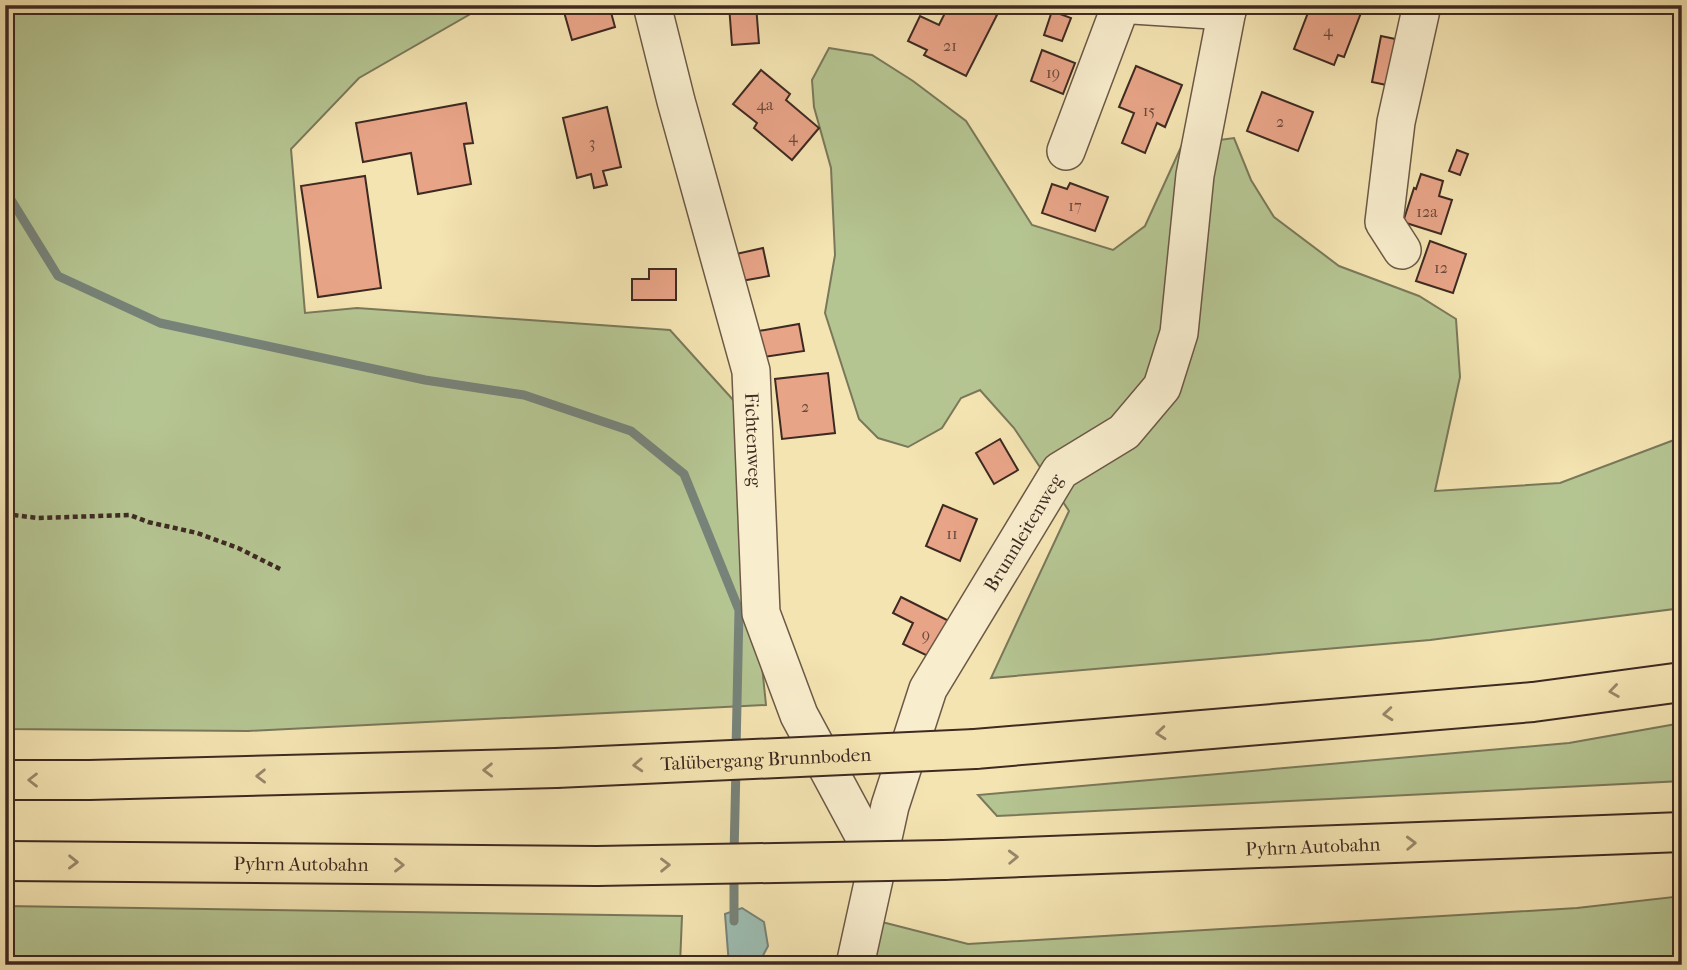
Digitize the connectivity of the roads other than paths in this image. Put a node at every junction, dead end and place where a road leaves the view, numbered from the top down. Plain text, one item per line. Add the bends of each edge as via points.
1 (652, 5) edge
2 (1121, 5) edge
3 (1133, 5) edge
4 (1422, 5) edge
5 (1228, 8) edge
6 (1066, 151) dead end
7 (1402, 250) dead end
8 (1682, 682) edge
9 (5, 780) edge
10 (1682, 832) edge
11 (877, 860) junction
12 (5, 861) edge
13 (855, 965) edge

1 - 11 street, Fichtenweg via 751,371 761,613 799,715
2 - 6 street
3 - 5 street
4 - 7 street via 1396,122 1384,222
5 - 11 street, Brunnleitenweg via 1195,175 1179,332 1162,387 1124,432 1060,471 928,689
8 -> 9 highway, Talübergang Brunnboden, bridge via 1533,702 975,749 556,768
12 -> 10 highway, Pyhrn Autobahn, bridge via 597,866 944,860
11 - 13 street, Brunnleitenweg

